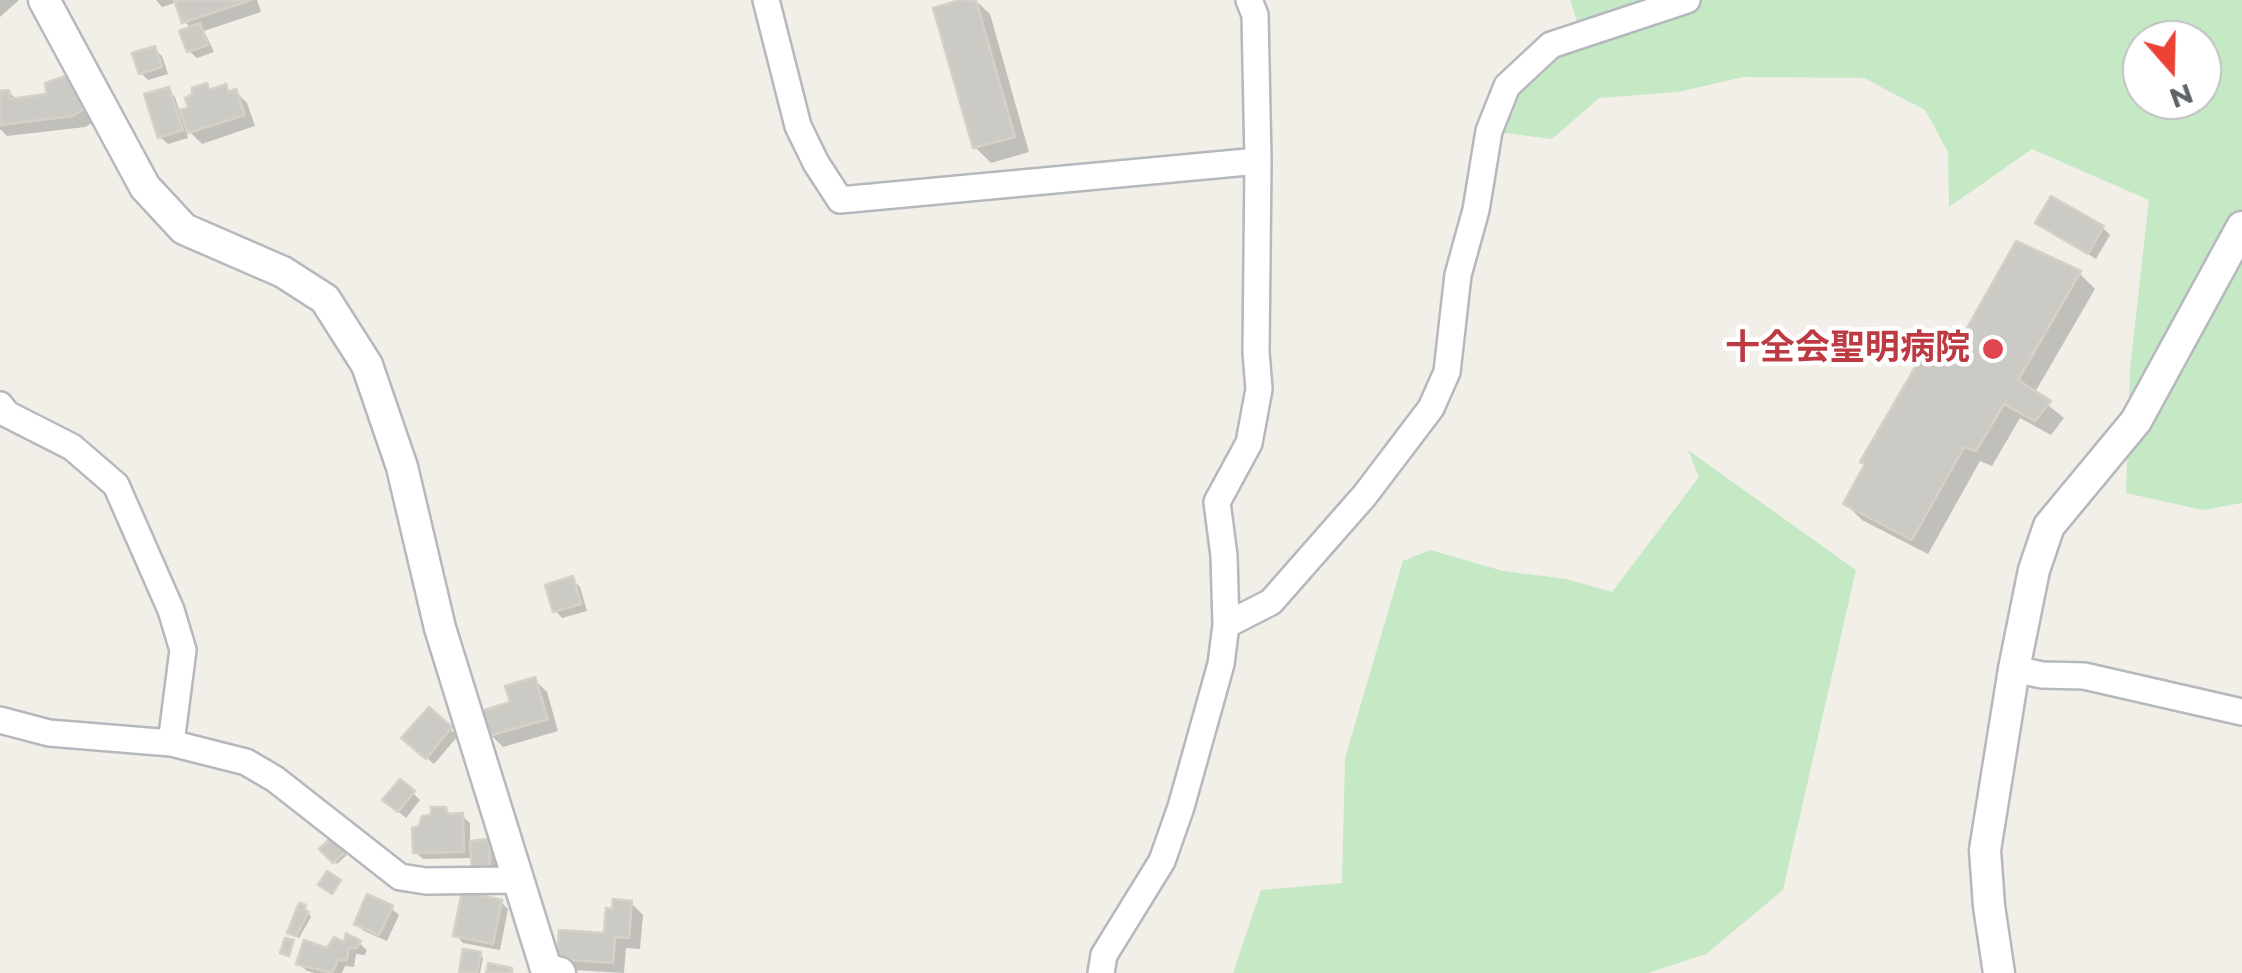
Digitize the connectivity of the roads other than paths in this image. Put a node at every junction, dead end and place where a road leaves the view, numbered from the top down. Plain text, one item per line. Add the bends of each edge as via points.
1 (44, 0) edge
2 (766, 0) edge
3 (1249, 0) edge
4 (1687, 0) edge
5 (1258, 161) junction
6 (2242, 227) edge
7 (0, 406) edge
8 (1226, 625) junction
9 (2014, 668) junction
10 (2242, 712) edge
11 (0, 720) edge
12 (171, 743) junction
13 (518, 880) junction
14 (548, 972) edge
15 (1101, 973) edge
16 (1999, 973) edge

1 - 13 street via 145,188 184,229 283,272 325,299 367,365
2 - 5 street via 798,126 840,200
3 - 5 street via 1255,16
4 - 8 street via 1551,45 1506,86 1489,131 1458,276 1447,372 1431,408 1388,468 1271,602
5 - 8 street via 1259,389 1249,444 1217,502
6 - 9 street via 2136,421 2050,526
7 - 12 street via 72,447 116,486 183,650
8 - 15 street via 1174,828 1162,861 1104,955
9 - 10 street via 2084,676
9 - 16 street via 1985,850
11 - 12 street via 48,733
12 - 13 street via 246,762 400,877
13 - 14 street

